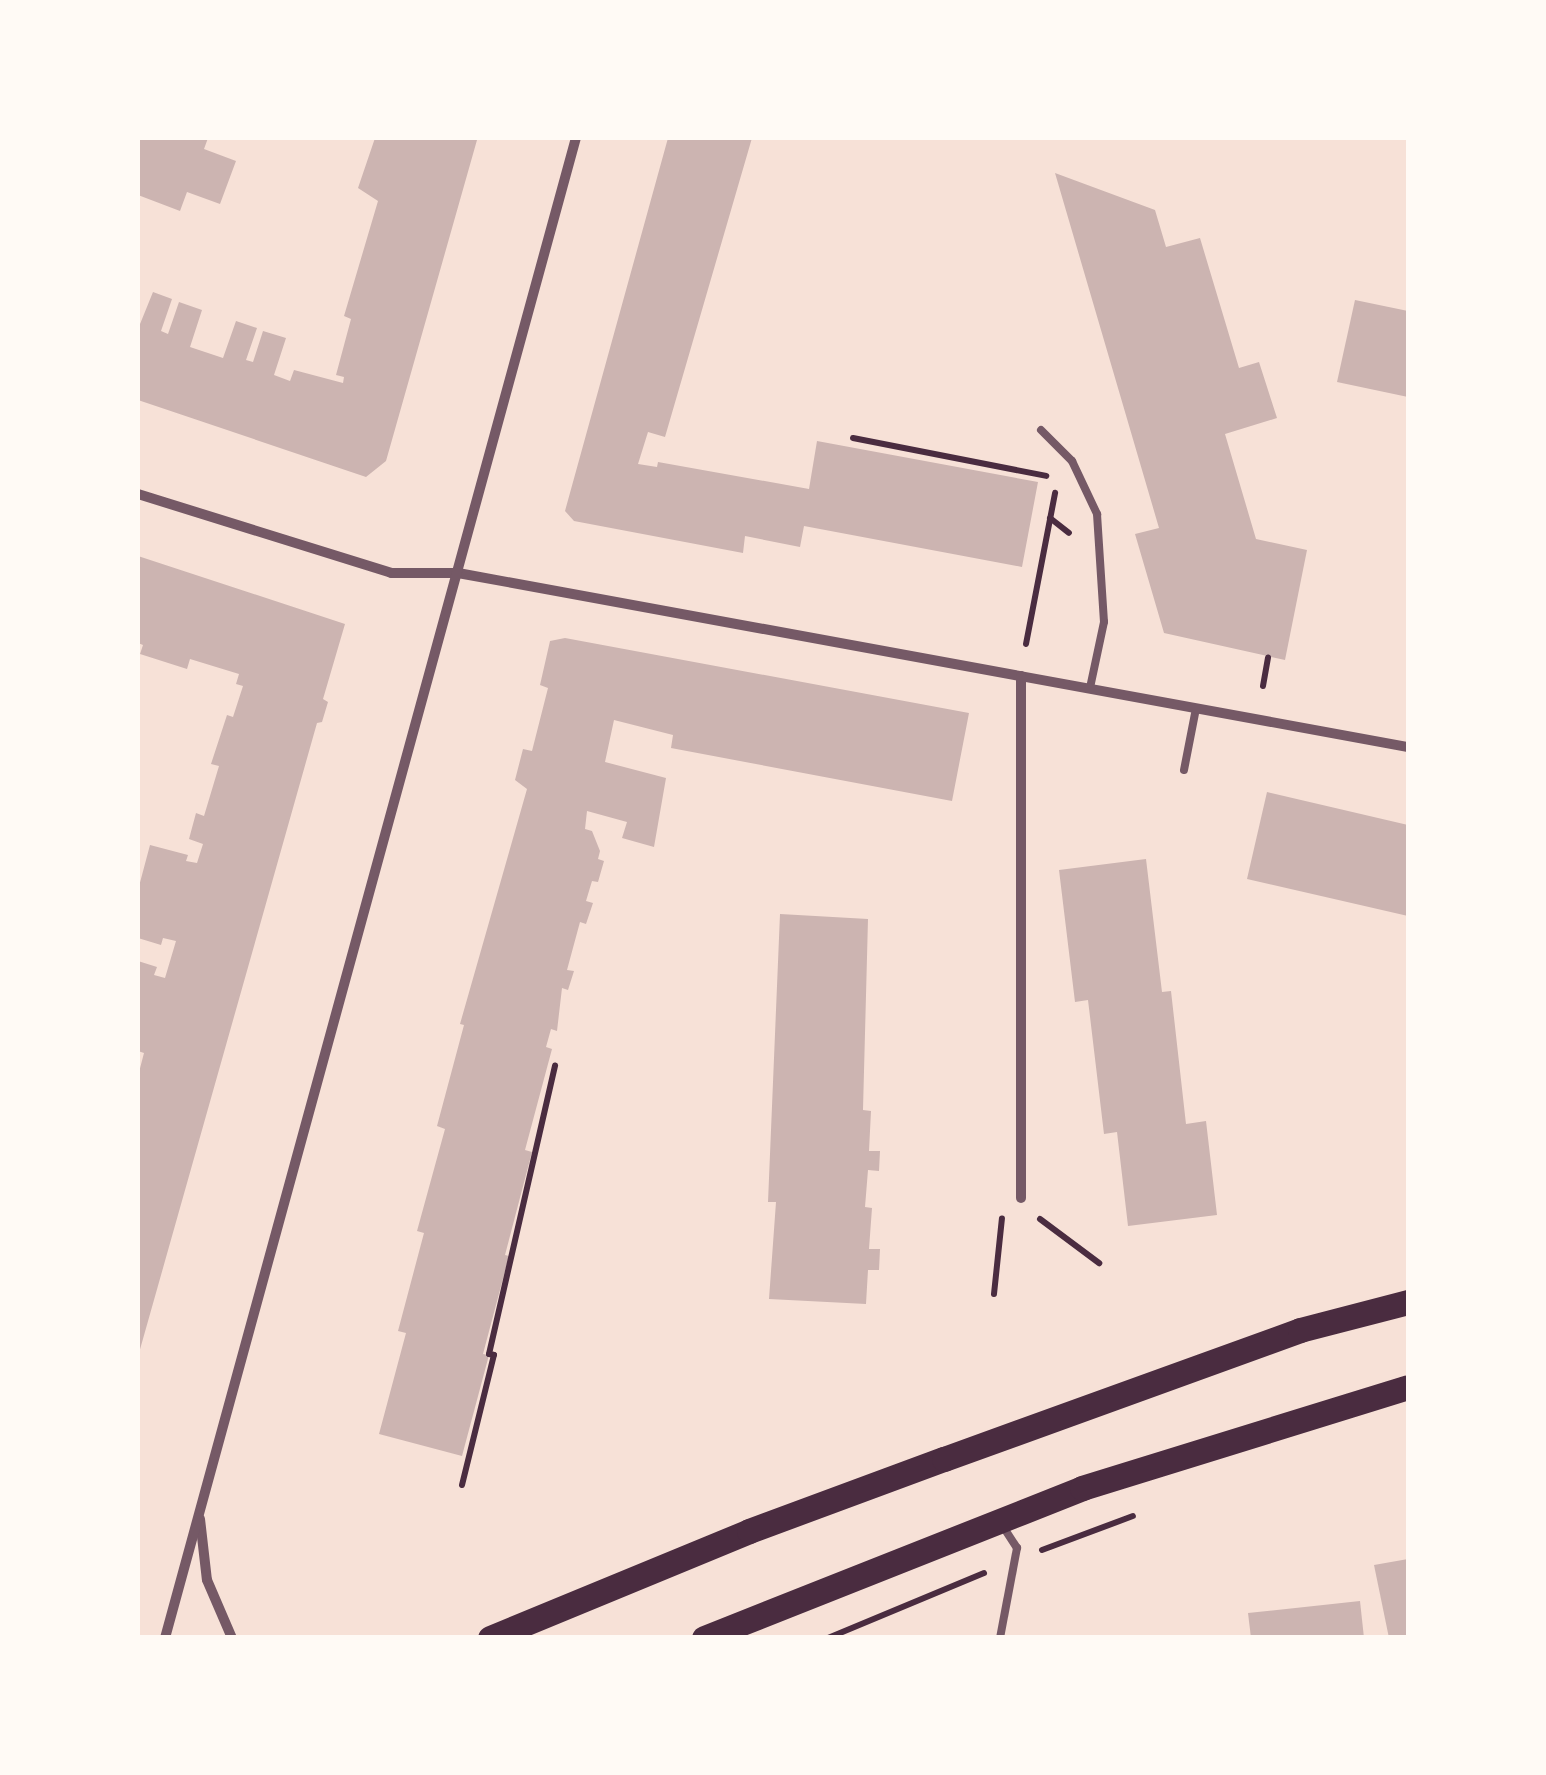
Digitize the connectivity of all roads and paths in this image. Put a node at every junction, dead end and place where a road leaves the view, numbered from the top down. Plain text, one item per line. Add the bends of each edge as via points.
1 (576, 138) edge
2 (1041, 430) dead end
3 (853, 438) dead end
4 (138, 494) edge
5 (458, 573) junction
6 (1026, 644) dead end
7 (1268, 657) dead end
8 (1021, 676) junction
9 (1263, 686) dead end
10 (1090, 688) junction
11 (1196, 708) junction
12 (1408, 747) edge
13 (1184, 770) dead end
14 (554, 1065) dead end
15 (1021, 1198) dead end
16 (1003, 1206) dead end
17 (1032, 1212) dead end
18 (1099, 1263) dead end
19 (994, 1294) dead end
20 (1408, 1302) edge
21 (1408, 1387) edge
22 (462, 1485) dead end
23 (1150, 1510) dead end
24 (199, 1514) junction
25 (1000, 1521) junction
26 (1014, 1561) junction
27 (165, 1638) edge
28 (232, 1638) edge
29 (490, 1638) edge
30 (704, 1638) edge
31 (828, 1638) edge
32 (1000, 1638) edge

1 - 5 street
2 - 10 lane via 1072,461 1097,514 1104,622
3 - 6 path via 1058,478
4 - 5 street via 358,565 392,573
5 - 8 street
5 - 24 street
7 - 9 path
8 - 10 street
8 - 15 street
10 - 11 street
11 - 12 street
11 - 13 lane
14 - 22 path
16 - 19 path
17 - 18 path
20 - 29 main road via 1300,1330 749,1530
21 - 25 main road via 1082,1488
23 - 26 path
24 - 27 street
24 - 28 street via 207,1580
25 - 26 lane via 1017,1548
25 - 30 main road
26 - 31 path
26 - 32 lane

